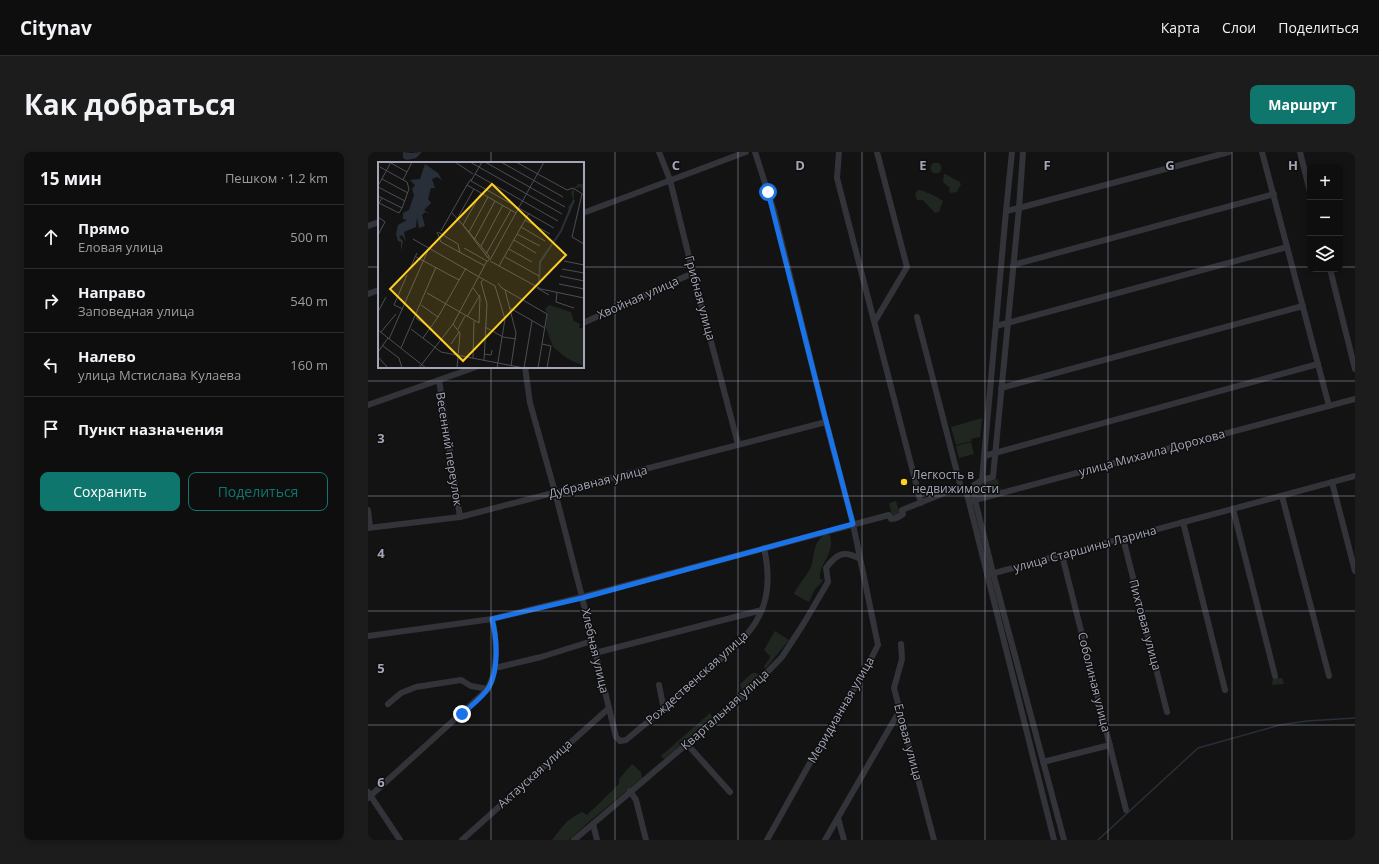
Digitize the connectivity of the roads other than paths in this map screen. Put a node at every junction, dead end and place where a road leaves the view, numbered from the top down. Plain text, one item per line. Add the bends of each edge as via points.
1 (659, 152) edge
2 (746, 152) edge
3 (755, 152) edge
4 (840, 152) edge
5 (877, 152) edge
6 (1012, 152) edge
7 (1023, 152) edge
8 (1229, 152) edge
9 (1262, 152) edge
10 (1300, 152) edge
11 (670, 180) junction
12 (1307, 180) edge
13 (1274, 194) junction
14 (1019, 208) junction
15 (1006, 211) junction
16 (584, 213) edge
17 (378, 222) edge
18 (368, 226) edge
19 (1287, 247) junction
20 (1013, 265) junction
21 (1331, 272) edge
22 (693, 273) junction
23 (378, 290) edge
24 (368, 294) edge
25 (1303, 306) junction
26 (918, 317) dead end
27 (875, 322) junction
28 (584, 323) edge
29 (1008, 323) junction
30 (996, 326) junction
31 (1318, 364) junction
32 (473, 368) edge
33 (525, 368) edge
34 (1355, 369) edge
35 (439, 380) junction
36 (1001, 388) junction
37 (1355, 399) edge
38 (368, 405) edge
39 (1329, 406) junction
40 (826, 422) junction
41 (738, 444) junction
42 (996, 453) junction
43 (984, 456) junction
44 (1355, 476) edge
45 (982, 480) junction
46 (1332, 482) junction
47 (961, 488) junction
48 (555, 492) junction
49 (1282, 496) junction
50 (972, 501) junction
51 (921, 503) junction
52 (1233, 509) junction
53 (368, 510) edge
54 (460, 517) junction
55 (1183, 522) junction
56 (853, 524) junction
57 (369, 527) edge
58 (1123, 538) junction
59 (764, 548) junction
60 (1062, 555) junction
61 (860, 559) junction
62 (1355, 571) edge
63 (990, 574) junction
64 (582, 598) junction
65 (762, 610) junction
66 (492, 619) junction
67 (368, 636) edge
68 (592, 642) junction
69 (901, 644) dead end
70 (595, 653) junction
71 (495, 668) junction
72 (1275, 676) dead end
73 (1329, 676) dead end
74 (658, 685) dead end
75 (488, 689) junction
76 (1225, 690) dead end
77 (388, 704) dead end
78 (665, 707) junction
79 (609, 708) junction
80 (900, 710) junction
81 (1167, 712) dead end
82 (626, 740) joint
83 (687, 744) junction
84 (1110, 745) junction
85 (1043, 762) junction
86 (630, 791) junction
87 (730, 792) dead end
88 (369, 796) edge
89 (1126, 810) dead end
90 (838, 818) junction
91 (593, 824) junction
92 (400, 840) edge
93 (462, 840) edge
94 (574, 840) edge
95 (597, 840) edge
96 (646, 840) edge
97 (767, 840) edge
98 (825, 840) edge
99 (844, 840) edge
100 (934, 840) edge
101 (1054, 840) edge
102 (1064, 840) edge

1 - 11 street, Грибная улица
2 - 11 street
3 - 40 street via 774,210
4 - 27 street via 837,178
5 - 27 street via 907,267
6 - 15 street
7 - 14 street
8 - 14 street
9 - 13 street
10 - 12 street
11 - 16 street
11 - 22 street, Грибная улица
13 - 19 street
13 - 20 street
14 - 15 street
14 - 20 street
15 - 30 street
17 - 18 street
19 - 25 street
19 - 29 street
20 - 29 street
21 - 34 street
22 - 28 street, Хвойная улица
22 - 41 street, Грибная улица
23 - 24 street
25 - 31 street
25 - 36 street
26 - 47 street
27 - 51 street
29 - 30 street
29 - 36 street
30 - 43 street
31 - 39 street
31 - 42 street
32 - 35 street
33 - 48 street, Хлебная улица via 530,403
35 - 38 street
35 - 54 street, Весенний переулок
36 - 42 street
37 - 39 street, улица Михаила Дорохова
39 - 50 street, улица Михаила Дорохова
40 - 41 street, Дубравная улица
40 - 56 street
41 - 48 street, Дубравная улица
42 - 43 street
42 - 45 street via 993,477
43 - 45 street
44 - 46 street, улица Старшины Ларина
45 - 50 street via 974,485
46 - 49 street, улица Старшины Ларина
46 - 62 street
47 - 50 street
47 - 51 street
48 - 54 street, Дубравная улица
48 - 64 street, Хлебная улица
49 - 52 street, улица Старшины Ларина
49 - 73 street
50 - 63 street
51 - 56 street via 902,510 903,514 900,517 891,519 889,515
52 - 55 street, улица Старшины Ларина
52 - 72 street
53 - 57 street
54 - 57 street, Дубравная улица
55 - 58 street, улица Старшины Ларина
55 - 76 street
56 - 59 street
56 - 61 street, Меридианная улица
58 - 60 street, улица Старшины Ларина
58 - 81 street, Пихтовая улица
59 - 64 street
59 - 65 street, Рождественская улица via 768,580
60 - 63 street, улица Старшины Ларина
60 - 84 street, Соболиная улица
61 - 83 street, Квартальная улица via 850,553 831,560 826,568 828,582 782,657 749,691
61 - 97 street, Меридианная улица via 878,645
63 - 85 street
63 - 101 street
64 - 66 street
64 - 68 street, Хлебная улица
65 - 70 street
65 - 78 street, Рождественская улица via 753,627 728,653
66 - 67 street
66 - 71 street via 495,631
68 - 70 street, Хлебная улица
68 - 71 street
69 - 80 street, Еловая улица via 902,660 894,688
70 - 79 street, Хлебная улица
71 - 75 street
74 - 78 street
75 - 77 street via 471,686 462,680 416,687 401,693
75 - 88 street
78 - 82 street, Рождественская улица
79 - 82 street, Хлебная улица via 616,736 620,741
79 - 93 street, Актауская улица
80 - 90 street
80 - 100 street, Еловая улица
83 - 86 street, Квартальная улица
83 - 87 street
84 - 85 street
84 - 89 street, Соболиная улица
85 - 102 street
86 - 91 street
86 - 96 street via 636,800
88 - 92 street
90 - 98 street
90 - 99 street
91 - 94 street
91 - 95 street

